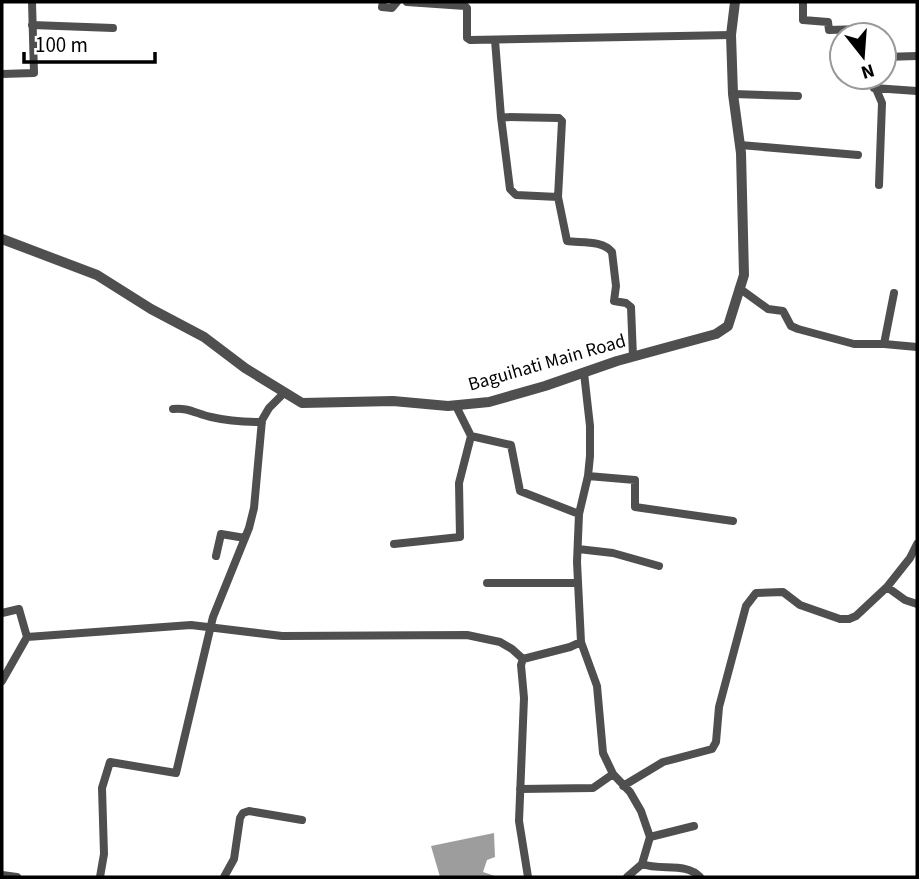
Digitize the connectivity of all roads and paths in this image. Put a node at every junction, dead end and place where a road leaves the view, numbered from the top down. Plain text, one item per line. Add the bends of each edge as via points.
1 (32, 2) edge
2 (383, 2) edge
3 (397, 2) edge
4 (407, 2) edge
5 (735, 2) edge
6 (803, 2) edge
7 (828, 22) edge
8 (32, 25) junction
9 (113, 28) dead end
10 (731, 35) junction
11 (495, 40) junction
12 (917, 56) edge
13 (898, 57) edge
14 (2, 74) edge
15 (898, 90) edge
16 (876, 91) edge
17 (917, 91) edge
18 (733, 94) junction
19 (797, 96) dead end
20 (501, 117) junction
21 (740, 145) junction
22 (858, 155) dead end
23 (879, 185) dead end
24 (558, 197) junction
25 (2, 239) edge
26 (739, 288) junction
27 (894, 293) dead end
28 (884, 344) junction
29 (917, 347) edge
30 (633, 357) junction
31 (584, 373) junction
32 (284, 393) junction
33 (456, 406) junction
34 (173, 409) dead end
35 (262, 422) junction
36 (471, 436) junction
37 (588, 476) junction
38 (579, 514) junction
39 (733, 521) dead end
40 (245, 538) junction
41 (394, 544) dead end
42 (917, 544) edge
43 (578, 549) junction
44 (216, 556) dead end
45 (659, 566) dead end
46 (487, 583) dead end
47 (579, 583) junction
48 (887, 587) junction
49 (917, 604) edge
50 (2, 613) edge
51 (211, 626) junction
52 (27, 636) junction
53 (581, 642) junction
54 (523, 659) junction
55 (2, 681) edge
56 (613, 775) junction
57 (624, 786) junction
58 (520, 789) junction
59 (302, 820) dead end
60 (694, 826) dead end
61 (650, 836) junction
62 (642, 864) junction
63 (2, 875) edge
64 (17, 877) edge
65 (100, 877) edge
66 (224, 877) edge
67 (528, 877) edge
68 (627, 877) edge
69 (700, 877) edge

1 - 8 street
2 - 3 street via 382,7 391,8
4 - 11 street via 465,6 467,38
5 - 10 street, Baguihati Main Road
6 - 7 street via 803,20
8 - 9 street
8 - 14 street via 34,73
10 - 11 street
10 - 18 street, Baguihati Main Road
11 - 20 street
12 - 13 street
15 - 17 street
16 - 23 street via 882,103
18 - 19 street
18 - 21 street, Baguihati Main Road
20 - 24 street via 510,189 516,195
20 - 24 street via 562,121
21 - 22 street
21 - 26 street, Baguihati Main Road via 745,229 744,275
24 - 30 street via 567,242 602,245 612,252 614,301 631,307
25 - 32 street, Baguihati Main Road via 97,275 204,337
26 - 28 street via 768,309 783,311 791,326 854,344
26 - 30 street, Baguihati Main Road via 728,326 716,334
27 - 28 street
28 - 29 street
30 - 31 street, Baguihati Main Road
31 - 33 street, Baguihati Main Road
31 - 37 street via 590,426
32 - 33 street, Baguihati Main Road via 302,403 393,401
32 - 35 street
33 - 36 street
34 - 35 street
35 - 40 street via 254,508
36 - 38 street via 511,445 520,491
36 - 41 street via 459,483 460,537
37 - 38 street
37 - 39 street via 635,480 635,507
38 - 43 street
40 - 44 street via 221,534
40 - 51 street
42 - 48 street
43 - 45 street
43 - 47 street
46 - 47 street
47 - 53 street
48 - 49 street
48 - 57 street via 849,619 800,605 783,592 756,593 746,606 712,749 663,762
50 - 52 street via 19,609
51 - 52 street
51 - 54 street via 282,636 467,635 500,642
51 - 65 street via 176,773 110,762 102,788
52 - 55 street
53 - 54 street
53 - 56 street via 597,686 603,753
54 - 58 street
56 - 57 street
56 - 58 street via 593,788
57 - 61 street via 641,811
58 - 67 street via 519,821
59 - 66 street via 243,813 234,859
60 - 61 street
61 - 62 street
62 - 68 street
62 - 69 street via 691,870
63 - 64 street

